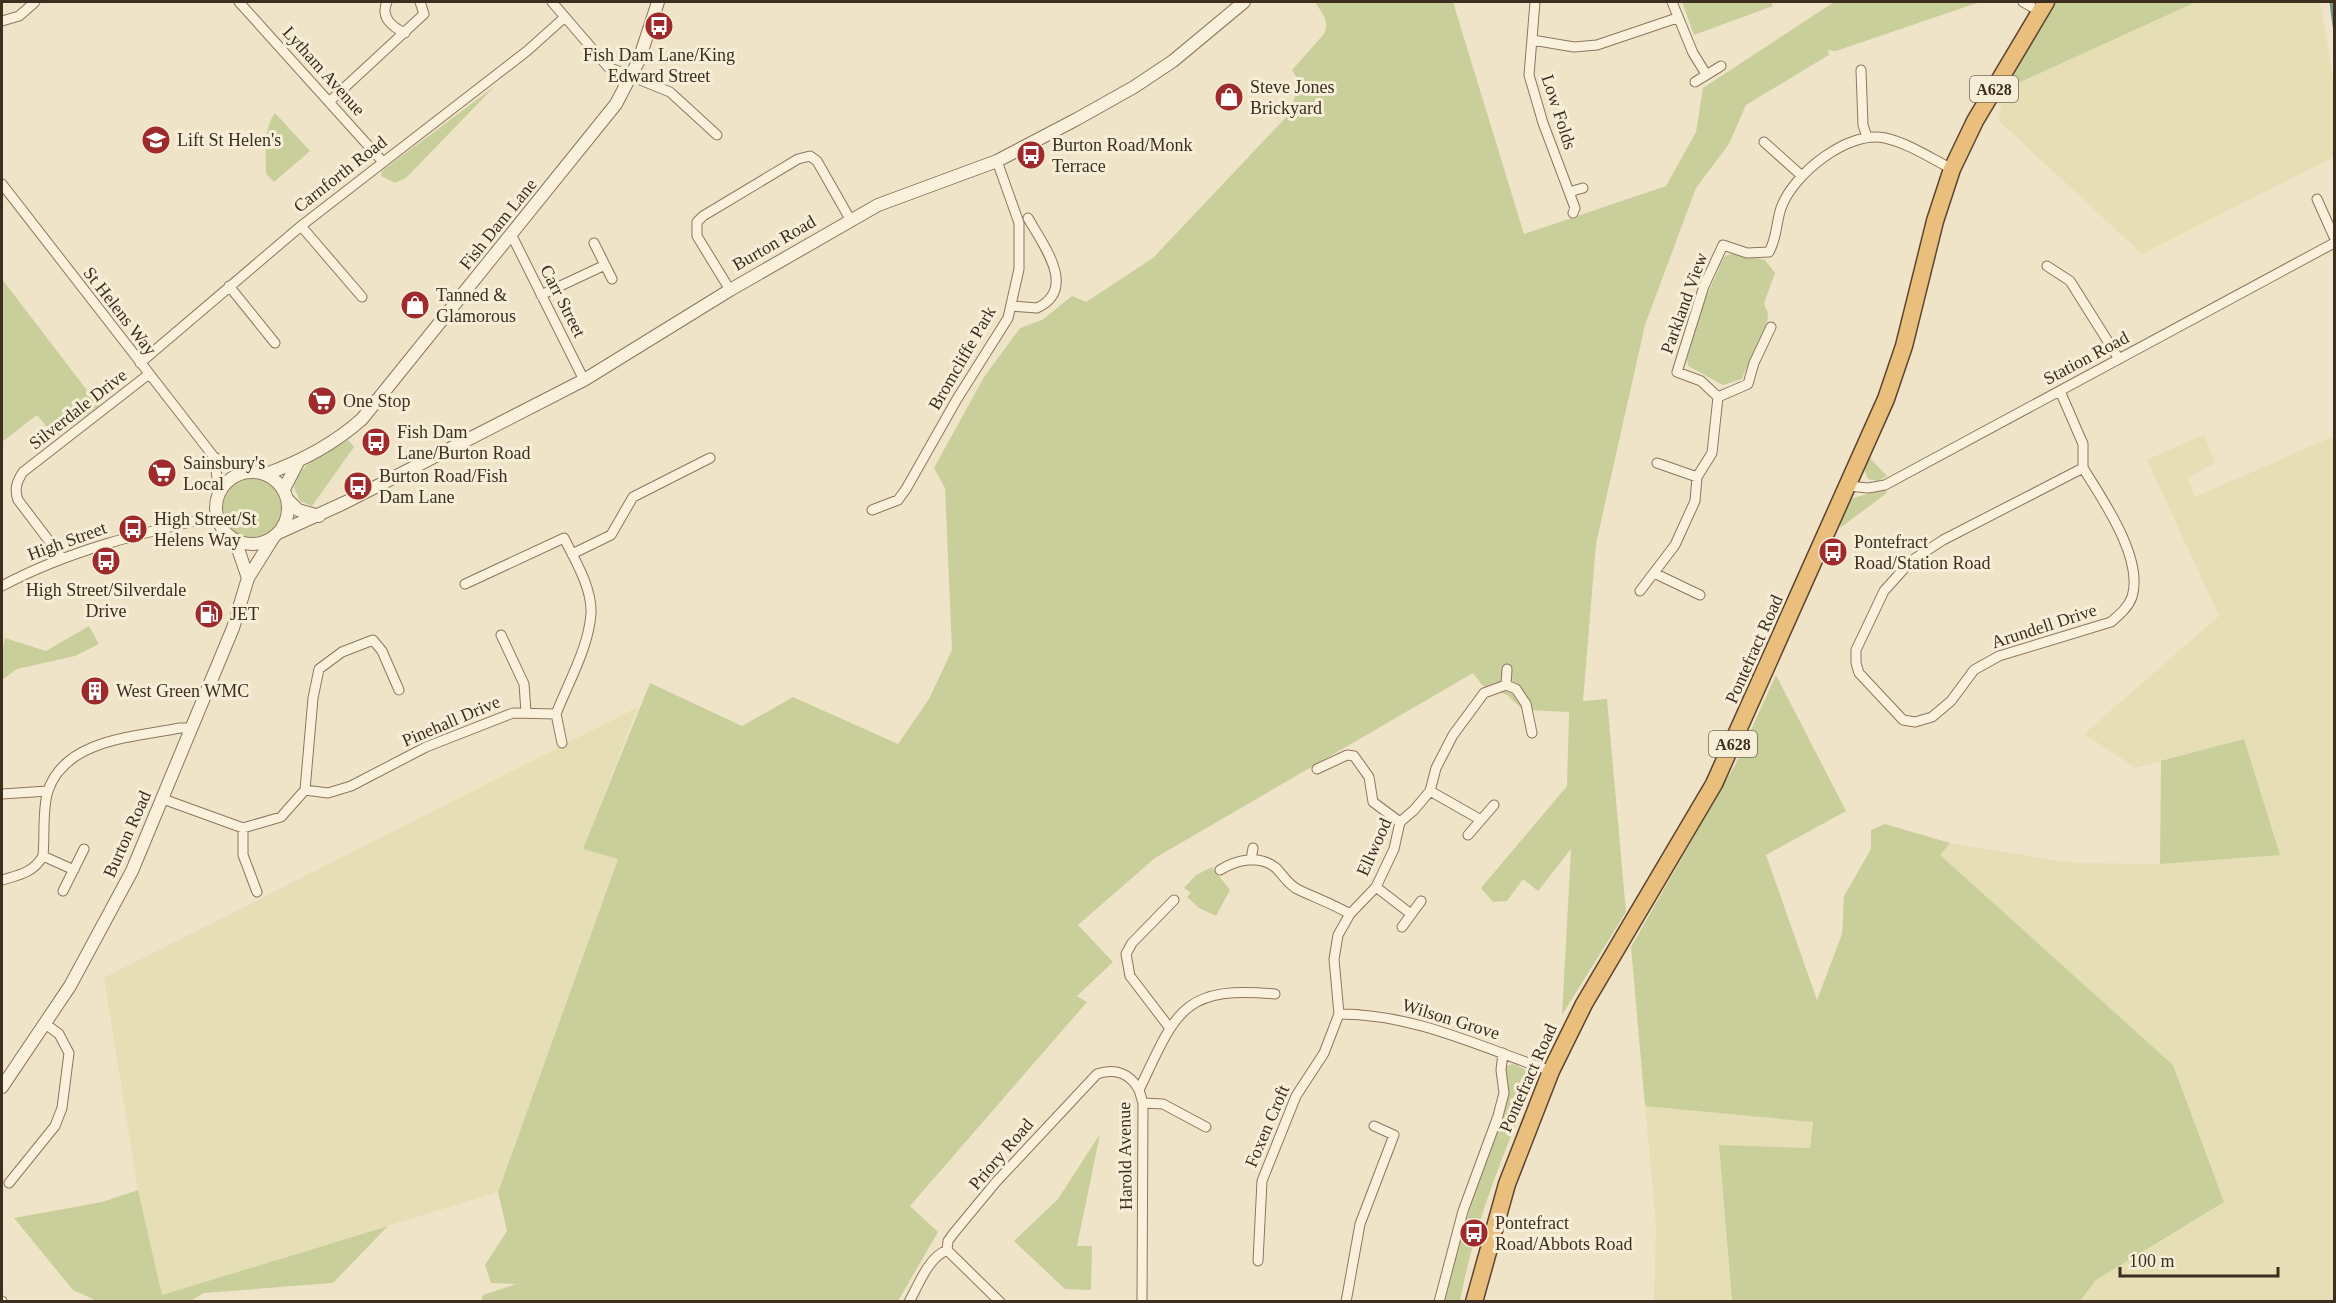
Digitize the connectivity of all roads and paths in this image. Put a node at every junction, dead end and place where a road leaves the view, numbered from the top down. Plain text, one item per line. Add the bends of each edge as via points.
1 (35, 2) edge
2 (239, 2) edge
3 (387, 2) edge
4 (420, 2) edge
5 (552, 2) edge
6 (658, 2) edge
7 (1535, 2) edge
8 (1672, 2) edge
9 (1239, 3) edge
10 (2034, 3) edge
11 (565, 16) junction
12 (1677, 18) junction
13 (2, 21) edge
14 (405, 33) junction
15 (1532, 40) junction
16 (1721, 66) dead end
17 (1861, 69) dead end
18 (1706, 74) junction
19 (631, 78) junction
20 (1695, 82) dead end
21 (330, 101) junction
22 (717, 135) dead end
23 (1867, 137) junction
24 (1764, 142) dead end
25 (997, 161) junction
26 (383, 162) junction
27 (1952, 169) junction
28 (1802, 176) junction
29 (2, 184) edge
30 (1583, 188) dead end
31 (1569, 192) junction
32 (2317, 199) dead end
33 (1573, 213) dead end
34 (2330, 215) edge
35 (1028, 218) dead end
36 (850, 219) junction
37 (301, 226) junction
38 (512, 236) junction
39 (2334, 237) edge
40 (594, 243) dead end
41 (2334, 243) edge
42 (605, 265) junction
43 (2047, 266) dead end
44 (612, 279) dead end
45 (229, 286) junction
46 (730, 290) junction
47 (542, 295) junction
48 (362, 297) dead end
49 (1011, 306) junction
50 (1771, 327) dead end
51 (275, 343) dead end
52 (2119, 359) junction
53 (140, 363) junction
54 (149, 374) junction
55 (584, 380) junction
56 (2060, 391) junction
57 (1718, 397) junction
58 (214, 457) junction
59 (710, 458) dead end
60 (298, 462) junction
61 (1657, 463) dead end
62 (2084, 468) junction
63 (243, 472) junction
64 (266, 474) junction
65 (1696, 477) junction
66 (1849, 486) junction
67 (219, 491) junction
68 (286, 494) junction
69 (872, 510) dead end
70 (216, 516) junction
71 (319, 516) junction
72 (276, 535) junction
73 (235, 540) junction
74 (572, 554) junction
75 (62, 558) junction
76 (1656, 574) junction
77 (248, 578) junction
78 (465, 584) dead end
79 (2, 586) edge
80 (1640, 591) dead end
81 (1700, 595) dead end
82 (501, 635) dead end
83 (1507, 669) dead end
84 (1506, 686) junction
85 (399, 690) dead end
86 (526, 712) junction
87 (556, 714) junction
88 (192, 728) junction
89 (1532, 733) dead end
90 (562, 743) dead end
91 (1317, 769) dead end
92 (305, 790) junction
93 (48, 791) junction
94 (1430, 791) junction
95 (2, 794) edge
96 (163, 799) junction
97 (1494, 804) dead end
98 (1481, 820) junction
99 (1400, 822) junction
100 (243, 828) junction
101 (1468, 835) dead end
102 (1253, 848) dead end
103 (84, 849) dead end
104 (43, 856) junction
105 (1251, 860) junction
106 (74, 870) junction
107 (1220, 870) dead end
108 (2, 880) edge
109 (1376, 887) junction
110 (63, 891) dead end
111 (257, 892) dead end
112 (1174, 900) dead end
113 (1421, 901) dead end
114 (1350, 914) junction
115 (1411, 914) junction
116 (1402, 927) dead end
117 (1275, 994) dead end
118 (1339, 1014) junction
119 (44, 1023) junction
120 (1169, 1027) junction
121 (1503, 1053) junction
122 (1551, 1071) junction
123 (2, 1087) edge
124 (1139, 1090) junction
125 (1143, 1103) junction
126 (1374, 1126) dead end
127 (1206, 1127) dead end
128 (9, 1183) dead end
129 (947, 1250) junction
130 (1258, 1261) dead end
131 (909, 1302) edge
132 (1000, 1302) edge
133 (1142, 1302) edge
134 (1346, 1302) edge
135 (1439, 1302) edge
136 (1474, 1302) edge

1 - 13 street via 19,16
2 - 21 street, Lytham Avenue
3 - 14 street via 385,15 390,24
4 - 14 street via 423,14
5 - 11 street
6 - 19 street, Fish Dam Lane
7 - 15 street, Low Folds
8 - 12 street
9 - 25 street, Burton Road via 1173,61 1134,87
10 - 27 highway, Pontefract Road / A628
11 - 19 street via 608,67
11 - 26 street, Carnforth Road via 527,51
12 - 15 street via 1598,45 1574,47
12 - 18 street
14 - 21 street
15 - 31 street, Low Folds via 1529,75
16 - 18 street
17 - 23 street
18 - 20 street
19 - 22 street via 670,92
19 - 38 street, Fish Dam Lane via 616,104
21 - 26 street, Lytham Avenue
23 - 27 street via 1886,138
23 - 28 street, Parkland View via 1831,152
24 - 28 street
25 - 36 street, Burton Road via 892,198
25 - 49 street, Bromcliffe Park via 1019,224 1019,269
26 - 37 street, Carnforth Road
27 - 66 highway, Pontefract Road / A628 via 1896,373
28 - 57 street, Parkland View via 1782,207 1769,252 1747,253 1723,245 1704,286 1677,372 1701,381
29 - 53 street, St Helens Way
30 - 31 street
31 - 33 street, Low Folds
32 - 34 street
34 - 39 street
35 - 49 street via 1054,264 1057,286 1046,304 1037,308
36 - 46 street, Burton Road
36 - 46 street via 817,160 810,156 798,159 697,222 697,236
37 - 45 street, Carnforth Road
37 - 48 street
38 - 47 street, Carr Street
38 - 60 street, Fish Dam Lane via 362,419 346,434
40 - 42 street
41 - 52 street, Station Road
42 - 44 street
42 - 47 street
43 - 52 street via 2070,281
45 - 51 street
45 - 53 street, Carnforth Road
46 - 55 street, Burton Road
47 - 55 street, Carr Street
49 - 69 street, Bromcliffe Park via 1002,330 906,489 898,500
50 - 57 street via 1748,384
52 - 56 street, Station Road
53 - 54 street, St Helens Way
54 - 58 street, St Helens Way
54 - 75 street, Silverdale Drive via 18,479 18,500
55 - 71 street, Burton Road
56 - 62 street, Arundell Drive via 2083,444
56 - 66 street, Station Road via 1885,485
57 - 65 street via 1712,453
58 - 63 street, St Helens Way
58 - 67 street, St Helens Way
59 - 74 street via 633,497 611,535
60 - 64 street, Fish Dam Lane
60 - 68 street
61 - 65 street
62 - 62 street, Arundell Drive via 1943,540 1911,561 1884,591 1856,650 1856,663 1859,673 1903,720 1915,722 1932,717 1974,670 1999,656 2111,622 2125,610 2132,597 2131,556
63 - 64 street
63 - 67 street via 229,479
64 - 68 street
65 - 76 street via 1695,501 1676,545
66 - 122 highway, Pontefract Road / A628 via 1714,784 1584,1004
67 - 70 street
68 - 71 street via 298,510
68 - 72 street via 288,517
70 - 73 street via 224,531
70 - 75 street, High Street via 144,532
71 - 72 street, Burton Road
72 - 73 street via 254,544
72 - 77 street, Burton Road
73 - 77 street
74 - 78 street via 564,538
74 - 87 street via 591,611 586,640
75 - 79 street, High Street
76 - 80 street
76 - 81 street
77 - 88 street, Burton Road via 233,628
82 - 86 street via 524,684
83 - 84 street
84 - 89 street via 1516,689 1526,704
84 - 94 street, Ellwood via 1484,693 1453,735 1436,768
85 - 92 street via 373,640 342,652 319,669
86 - 87 street, Pinehall Drive
86 - 92 street, Pinehall Drive via 513,713 426,747 351,786 328,793
87 - 90 street
88 - 93 street via 130,738 78,753 63,765
88 - 96 street, Burton Road
91 - 99 street via 1347,754 1354,756 1369,777 1374,802
92 - 100 street via 281,817
93 - 95 street
93 - 104 street
94 - 98 street
94 - 99 street, Ellwood
96 - 100 street
96 - 119 street, Burton Road via 97,939
97 - 98 street
98 - 101 street
99 - 109 street, Ellwood via 1394,849
100 - 111 street via 243,855
102 - 105 street
103 - 106 street
104 - 106 street
104 - 108 street via 28,873
105 - 107 street via 1242,859
105 - 114 street via 1275,867 1298,890 1316,895
106 - 110 street
109 - 114 street, Ellwood
109 - 115 street
112 - 120 street via 1126,954 1130,976
113 - 115 street
114 - 118 street, Ellwood via 1338,935 1334,959
115 - 116 street
117 - 120 street, Harold Avenue via 1237,990 1204,998 1181,1011
118 - 121 street, Wilson Grove via 1417,1023
118 - 130 street, Foxen Croft via 1324,1053 1296,1096 1262,1181
119 - 123 street, Burton Road
119 - 128 street via 59,1034 69,1053 62,1108 55,1126
120 - 124 street, Harold Avenue
121 - 122 street, Wilson Grove
121 - 135 street, Pontefract Road via 1504,1093 1463,1212
122 - 136 highway, Pontefract Road / A628 via 1510,1174
124 - 125 street, Harold Avenue
124 - 129 street, Priory Road via 1133,1078 1119,1072 1097,1074 996,1182 948,1241
125 - 127 street via 1163,1104
125 - 133 street, Harold Avenue
126 - 134 street via 1394,1134 1360,1224
129 - 131 street, Priory Road via 932,1261
129 - 132 street

